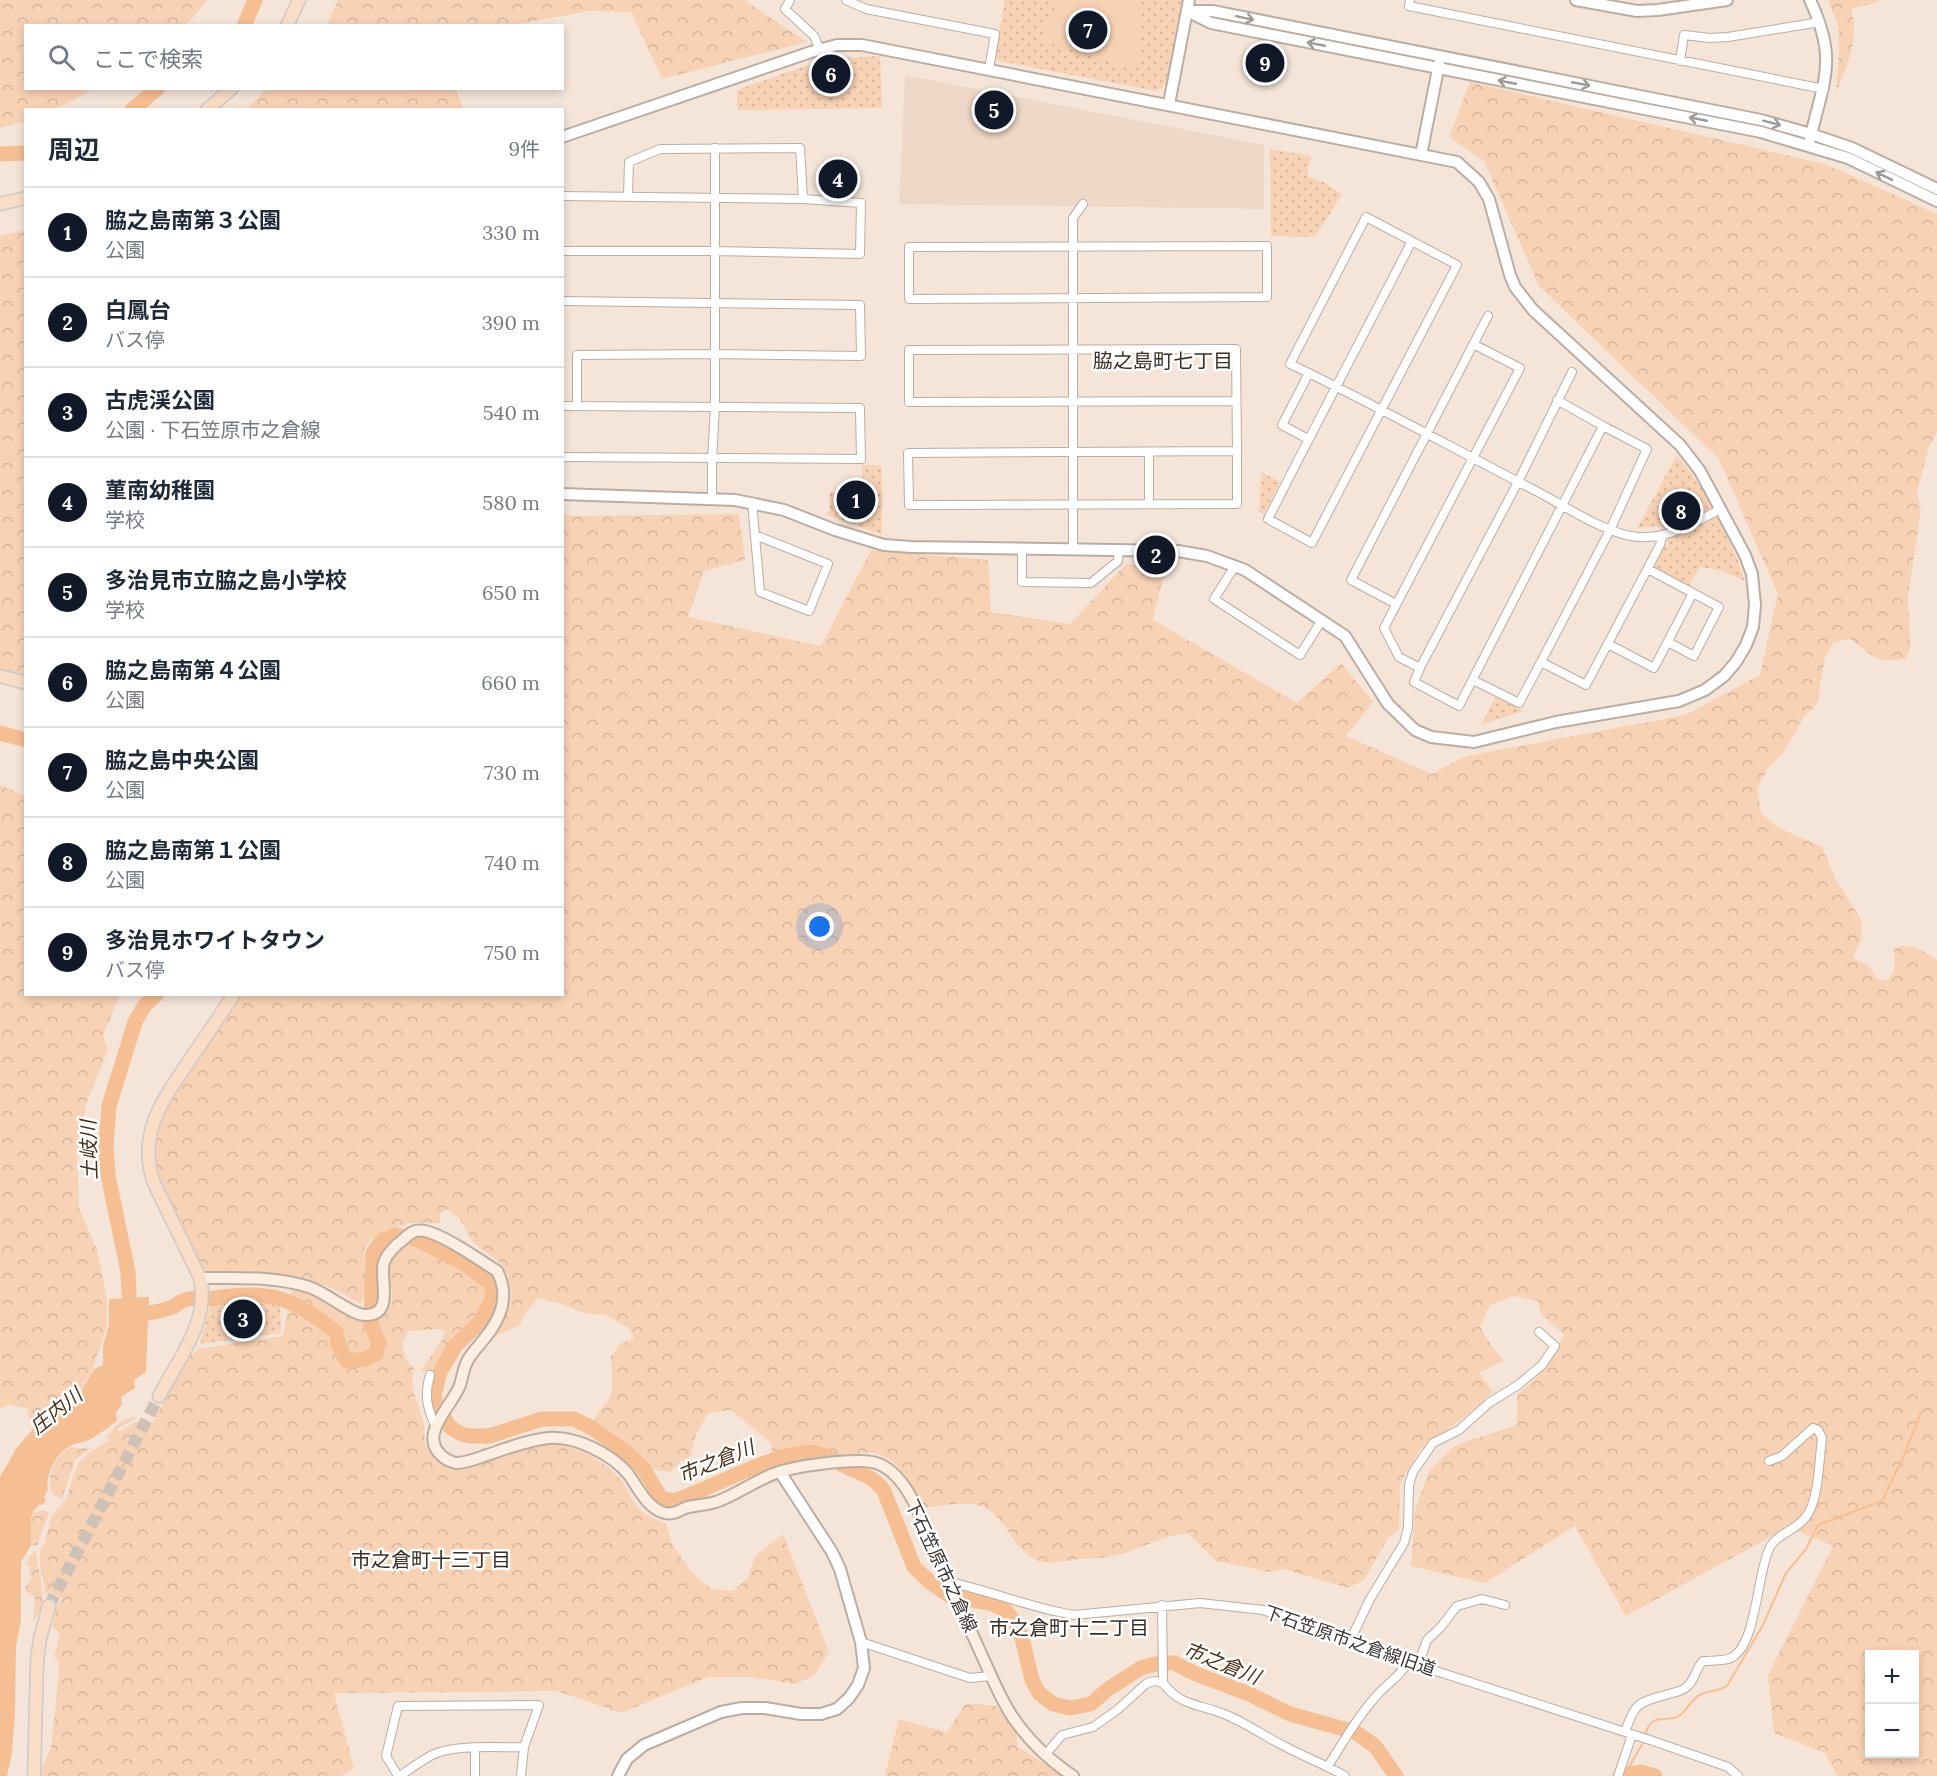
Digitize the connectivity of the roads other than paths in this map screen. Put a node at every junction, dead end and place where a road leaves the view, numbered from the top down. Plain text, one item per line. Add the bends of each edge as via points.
1 (299, 0) edge
2 (790, 0) edge
3 (846, 0) edge
4 (1410, 0) edge
5 (1576, 0) edge
6 (1727, 0) edge
7 (1810, 0) edge
8 (1188, 5) edge
9 (1820, 22) junction
10 (288, 24) edge
11 (820, 50) junction
12 (1680, 61) junction
13 (1440, 62) junction
14 (989, 69) junction
15 (1824, 89) junction
16 (230, 90) edge
17 (1169, 104) junction
18 (209, 108) edge
19 (564, 136) edge
20 (1810, 139) junction
21 (715, 148) junction
22 (1421, 155) junction
23 (1937, 189) edge
24 (564, 196) edge
25 (628, 197) junction
26 (24, 198) edge
27 (715, 199) junction
28 (802, 199) junction
29 (1937, 201) edge
30 (0, 204) edge
31 (1083, 204) dead end
32 (1412, 241) junction
33 (1072, 246) junction
34 (564, 250) edge
35 (714, 251) junction
36 (1073, 297) junction
37 (564, 301) edge
38 (715, 302) junction
39 (1488, 315) dead end
40 (1473, 344) junction
41 (1072, 349) junction
42 (715, 354) junction
43 (1572, 372) dead end
44 (1309, 373) junction
45 (1336, 387) junction
46 (1557, 400) junction
47 (1072, 401) junction
48 (1236, 401) junction
49 (564, 406) edge
50 (577, 406) junction
51 (715, 406) junction
52 (1381, 411) junction
53 (1603, 426) junction
54 (1427, 434) junction
55 (1308, 439) junction
56 (1237, 451) junction
57 (1073, 452) junction
58 (1149, 452) junction
59 (564, 457) edge
60 (1473, 459) junction
61 (712, 460) junction
62 (1518, 482) junction
63 (564, 494) edge
64 (712, 499) junction
65 (752, 502) junction
66 (1149, 503) junction
67 (1073, 504) junction
68 (1564, 506) junction
69 (1719, 510) junction
70 (1610, 530) junction
71 (755, 535) junction
72 (1662, 537) junction
73 (1022, 549) junction
74 (1073, 549) junction
75 (1119, 549) junction
76 (1235, 566) junction
77 (1648, 569) junction
78 (1693, 593) junction
79 (1396, 604) junction
80 (1322, 620) junction
81 (1668, 642) junction
82 (1608, 644) junction
83 (1541, 662) junction
84 (1420, 668) junction
85 (0, 676) edge
86 (1473, 680) junction
87 (24, 682) edge
88 (233, 996) edge
89 (201, 1284) junction
90 (1539, 1332) dead end
91 (430, 1375) dead end
92 (159, 1396) tunnel mouth
93 (436, 1427) junction
94 (1769, 1461) dead end
95 (780, 1472) junction
96 (949, 1583) junction
97 (1162, 1605) junction
98 (1505, 1605) dead end
99 (49, 1606) tunnel mouth
100 (1350, 1641) junction
101 (861, 1642) junction
102 (1408, 1662) junction
103 (1418, 1665) junction
104 (991, 1676) junction
105 (1163, 1680) junction
106 (1632, 1734) junction
107 (524, 1747) junction
108 (475, 1749) junction
109 (1045, 1755) junction
110 (1328, 1766) junction
111 (33, 1776) edge
112 (399, 1776) edge
113 (475, 1776) edge
114 (521, 1776) edge
115 (618, 1776) edge
116 (1072, 1776) edge
117 (1344, 1776) edge
118 (1618, 1776) edge
119 (1738, 1776) edge

1 - 10 main road
2 - 11 street via 785,9 814,36
3 - 14 street via 866,9 995,34
4 - 12 street via 1409,6
5 - 6 street via 1637,11
7 - 9 street
8 - 13 street
8 - 17 street
9 - 12 street via 1728,37 1684,35
9 - 15 street via 1826,44
11 - 14 street via 862,45
11 - 19 street
12 - 15 street
13 - 20 street via 1761,120
13 - 22 street
14 - 17 street
15 - 20 street
16 - 18 main road
17 - 22 street
20 - 23 street via 1852,148
29 -> 20 street
21 - 25 street via 660,149 629,162
21 - 27 street
21 - 28 street via 800,148
22 - 69 street via 1457,162 1479,183 1489,199 1515,287 1533,310 1680,445 1700,471
24 - 25 street
25 - 27 street
26 - 30 main road
27 - 28 street
27 - 35 street
28 - 35 street via 861,203 860,254
31 - 33 street via 1073,219
32 - 44 street via 1366,217 1290,364
32 - 45 street
32 - 52 street via 1457,265
33 - 36 street
33 - 36 street via 909,247 909,299
33 - 36 street via 1267,246 1267,297
34 - 35 street
35 - 38 street
36 - 41 street
37 - 38 street
38 - 42 street
38 - 42 street via 861,305 861,356
39 - 40 street
40 - 54 street
40 - 60 street via 1520,368
41 - 47 street
41 - 47 street via 909,350 909,402
41 - 48 street via 1236,349
42 - 50 street via 577,355
42 - 51 street
43 - 46 street
44 - 45 street
44 - 55 street via 1282,424
45 - 52 street
45 - 55 street
46 - 53 street
46 - 62 street
47 - 48 street
47 - 57 street
48 - 56 street
49 - 50 street
50 - 51 street
51 - 61 street
51 - 61 street via 861,408 861,459
52 - 54 street
52 - 55 street via 1312,543 1268,519
53 - 68 street
53 - 70 street via 1647,448
54 - 60 street
54 - 79 street via 1351,580
56 - 58 street
56 - 66 street via 1237,504
57 - 58 street
57 - 67 street
57 - 67 street via 908,453 909,505
58 - 66 street
59 - 61 street
60 - 62 street
60 - 79 street
61 - 64 street
62 - 68 street
62 - 84 street
63 - 64 street
64 - 65 street
65 - 71 street
65 - 73 street via 884,544
66 - 67 street
67 - 74 street
68 - 70 street
68 - 86 street
69 - 72 street
69 - 80 street via 1752,574 1753,627 1746,645 1724,676 1706,690 1679,701 1556,722 1474,742 1431,737 1415,730 1388,704 1345,636
70 - 72 street via 1639,537
70 - 83 street
71 - 71 street via 828,564 809,611 760,592
72 - 77 street
73 - 74 street
73 - 75 street via 1022,582 1091,583 1118,561
74 - 75 street
75 - 76 street via 1178,550
76 - 80 street
76 - 80 street via 1214,599 1300,656
77 - 78 street
77 - 82 street
78 - 81 street
78 - 81 street via 1719,607 1694,656
79 - 84 street via 1384,628 1399,657
81 - 82 street via 1654,668
82 - 83 street via 1586,686
83 - 86 street via 1519,703
84 - 86 street via 1414,682 1459,706
85 - 87 main road
88 - 89 main road via 159,1108 149,1138 149,1166 155,1187
89 - 92 main road via 202,1309 196,1328
89 - 93 main road via 260,1278 285,1281 323,1292 364,1316 383,1305 385,1260 412,1231 423,1230 497,1271 504,1292 503,1305 495,1324 469,1357 460,1386
90 - 100 street via 1555,1346 1542,1365 1459,1430 1433,1443 1413,1472 1408,1485 1404,1543
91 - 93 street via 427,1403
93 - 95 main road, 下石笠原市之倉線 via 436,1449 455,1463 538,1440 562,1437 584,1444 618,1464 653,1507 663,1513 674,1514 715,1502
94 - 106 street via 1782,1456 1813,1428 1818,1430 1822,1438 1813,1505 1801,1523 1770,1546 1752,1625 1740,1651 1728,1659 1703,1661 1685,1689 1636,1706 1631,1714
95 - 96 main road, 下石笠原市之倉線 via 868,1460 893,1472 916,1507
95 - 101 street via 832,1551
96 - 97 street, 下石笠原市之倉線旧道 via 1074,1615
96 - 104 main road, 下石笠原市之倉線
97 - 100 street, 下石笠原市之倉線旧道 via 1200,1602 1263,1610
97 - 105 street
98 - 103 street via 1482,1599 1457,1606 1427,1640
99 - 111 main road via 37,1661
100 - 102 street, 下石笠原市之倉線旧道
101 - 104 street via 970,1678
101 - 115 street via 864,1668 858,1685 837,1708 820,1714 765,1708 721,1712 644,1745 627,1759
102 - 103 street, 下石笠原市之倉線旧道
102 - 110 street via 1401,1675 1354,1725
103 - 106 street, 下石笠原市之倉線旧道
104 - 109 main road, 下石笠原市之倉線 via 1011,1714
105 - 109 street via 1147,1683 1093,1727 1062,1735
105 - 110 street via 1181,1700 1225,1714
106 - 118 street
106 - 119 street via 1728,1767
107 - 108 street
107 - 112 street via 539,1705 398,1706 386,1756
107 - 114 street
108 - 112 street via 456,1747 432,1755
108 - 113 street
109 - 116 main road, 下石笠原市之倉線
110 - 117 street

